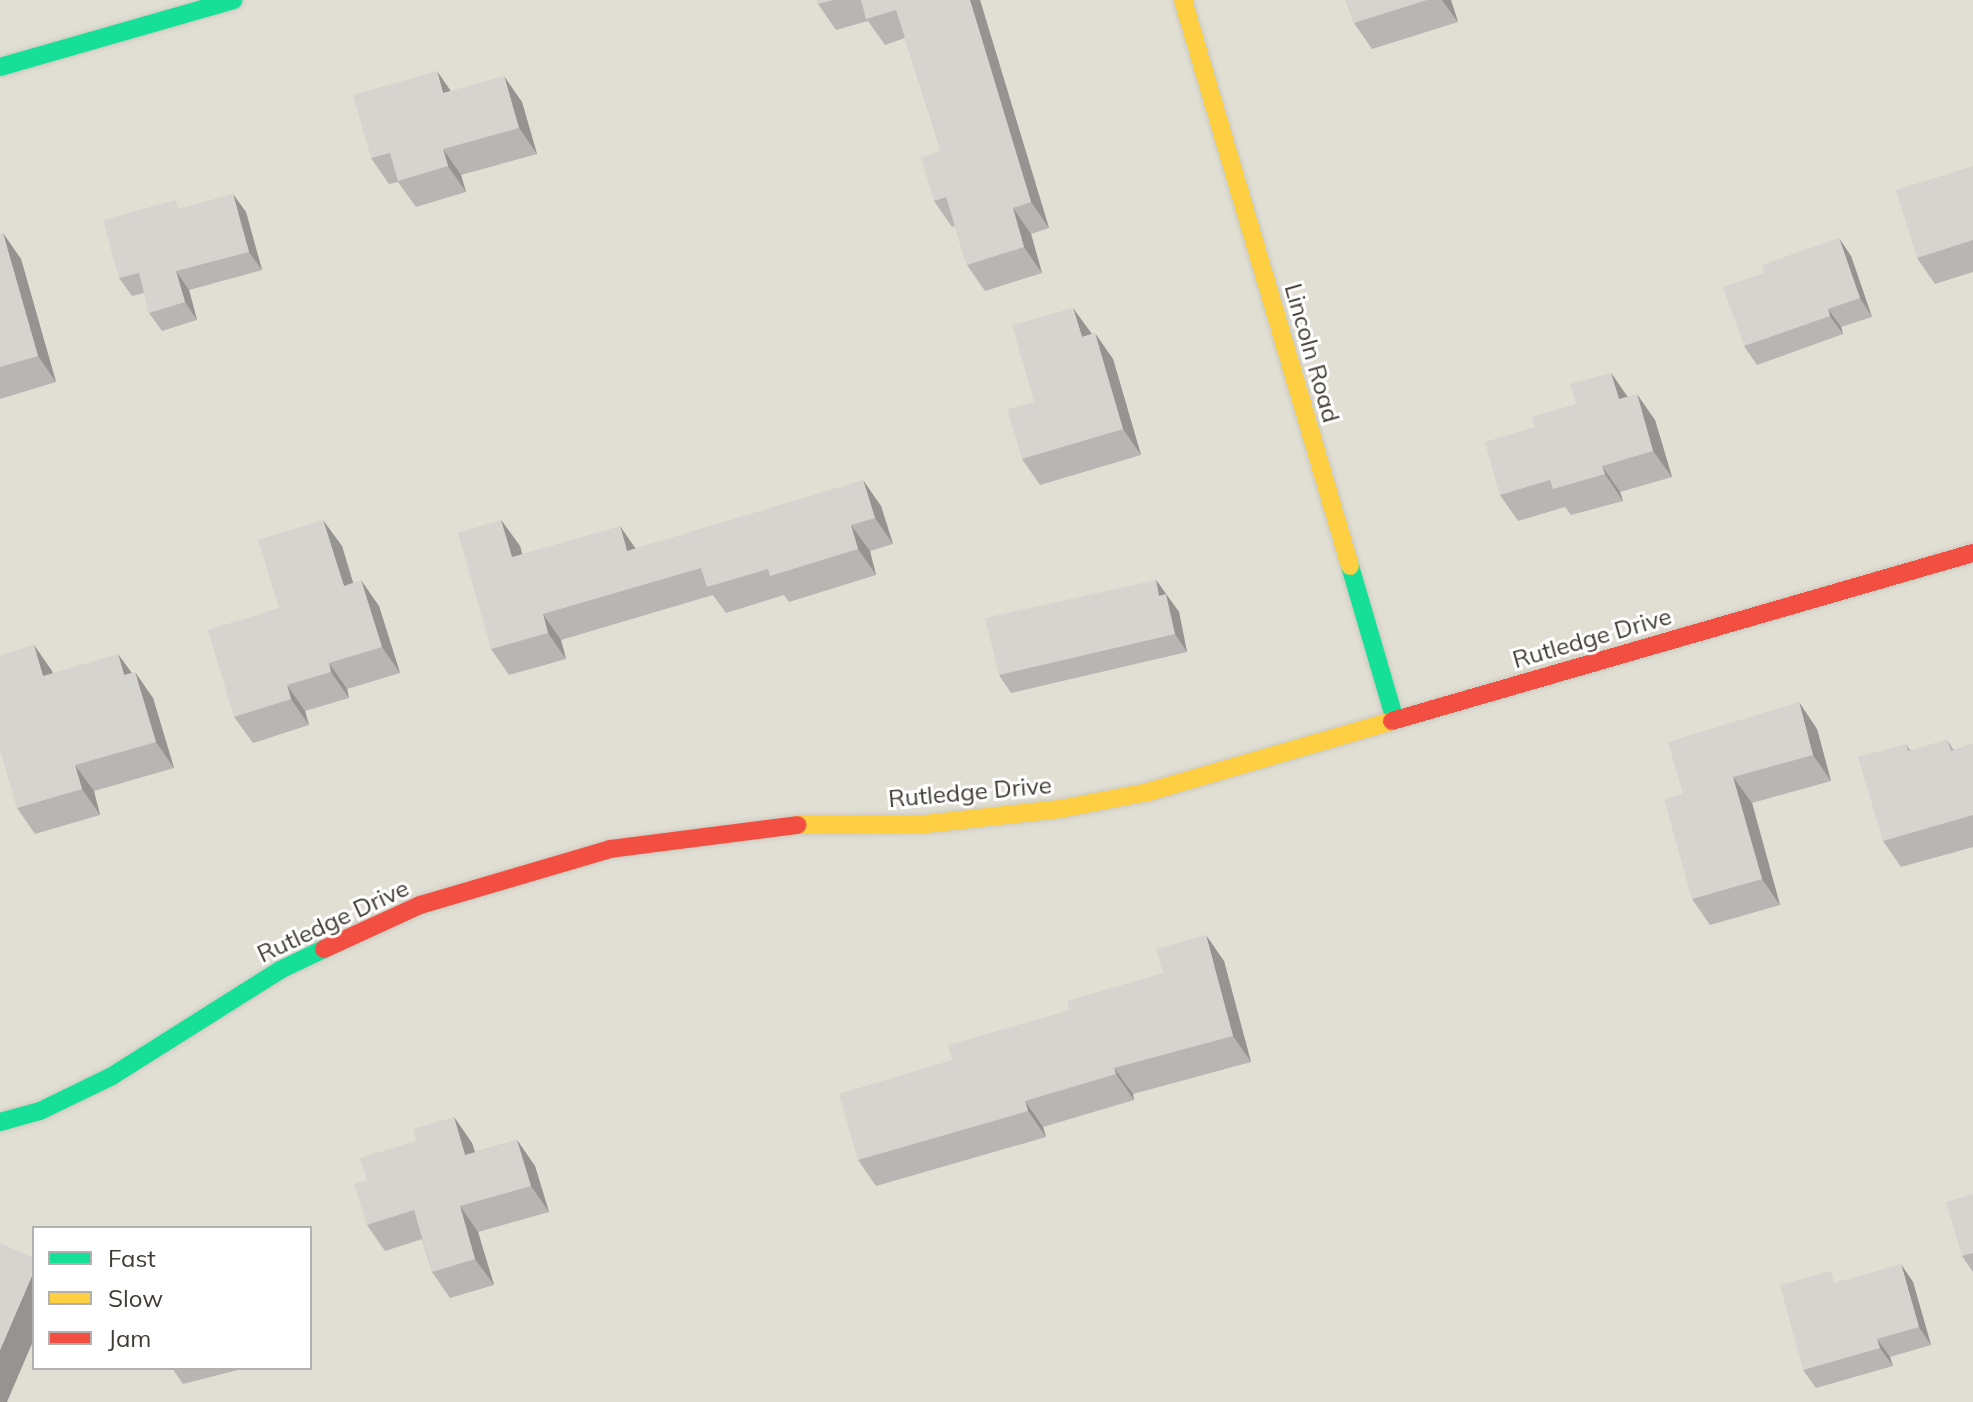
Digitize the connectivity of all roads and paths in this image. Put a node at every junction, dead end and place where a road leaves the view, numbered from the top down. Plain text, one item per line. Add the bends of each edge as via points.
1 (234, 0) edge
2 (1183, 0) edge
3 (0, 67) edge
4 (1973, 553) edge
5 (1395, 720) junction
6 (0, 1122) edge

1 - 3 street
2 - 5 street, Lincoln Road
4 - 5 street, Rutledge Drive
5 - 6 street, Rutledge Drive via 1170,787 1060,809 926,824 806,824 675,838 610,849 482,884 420,905 280,970 112,1076 40,1111

